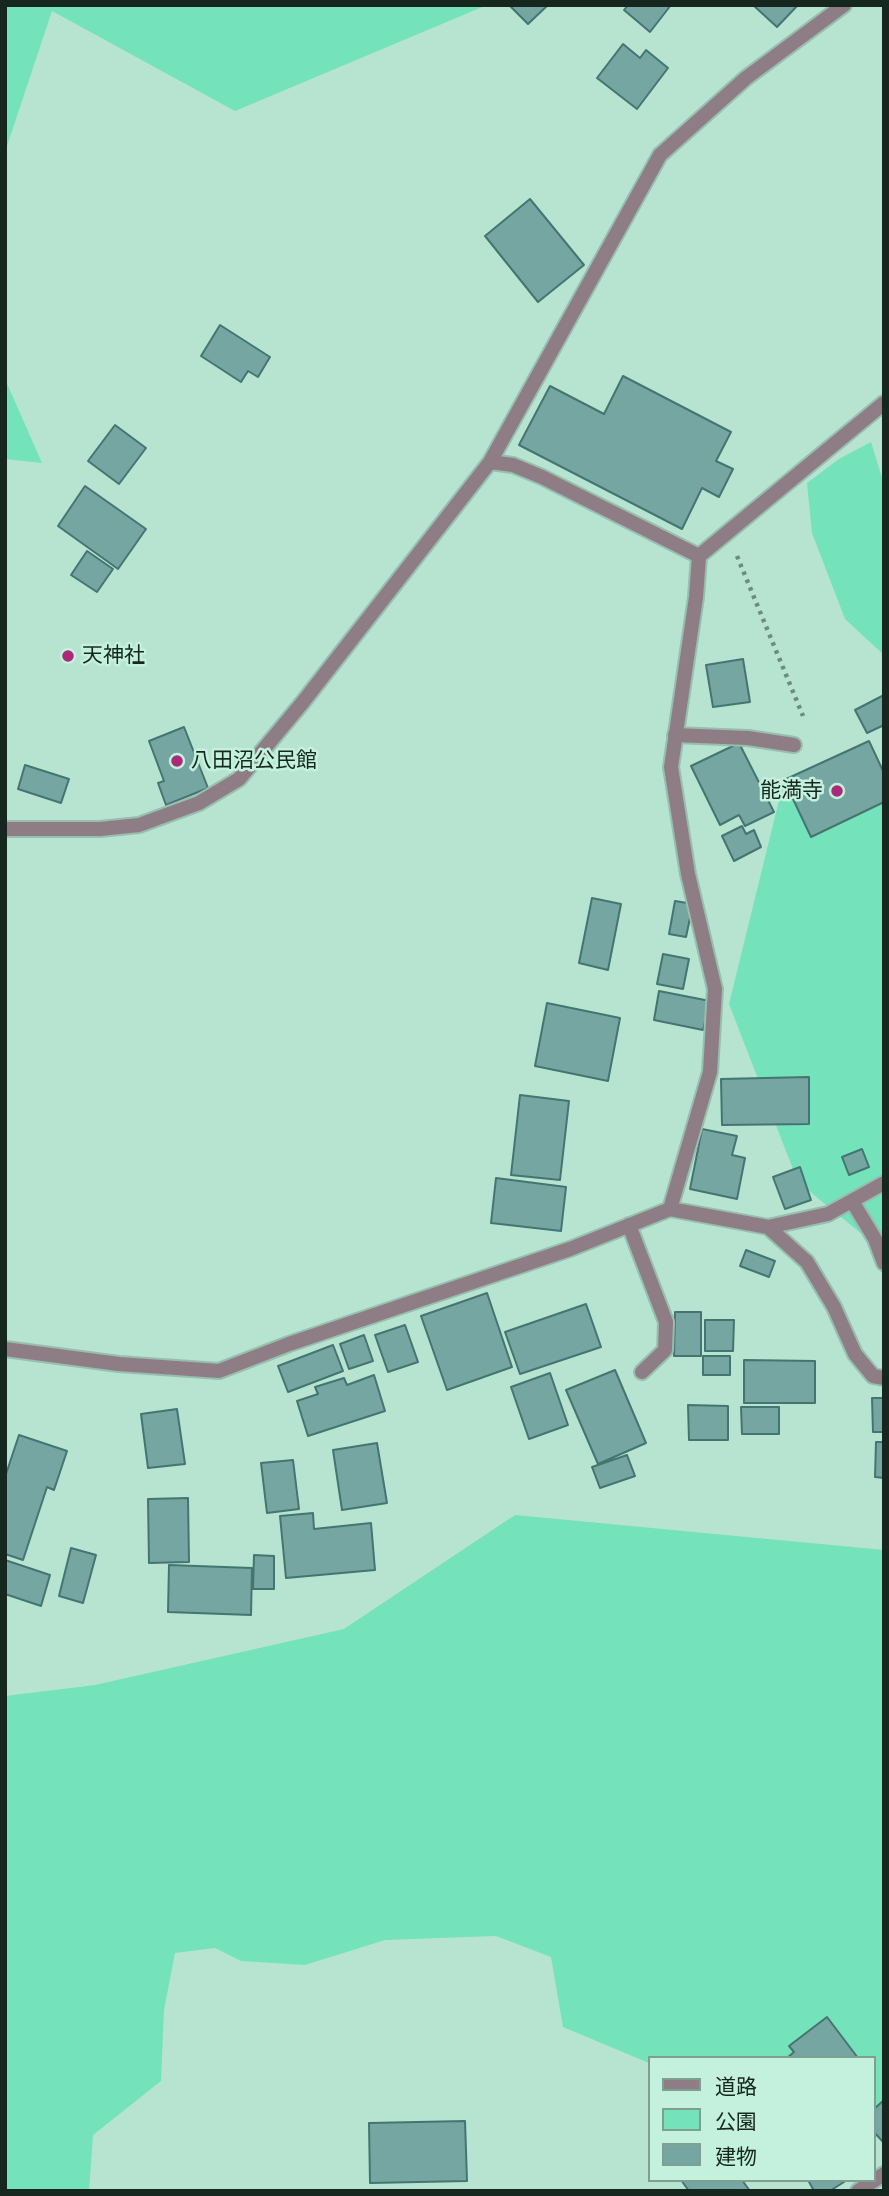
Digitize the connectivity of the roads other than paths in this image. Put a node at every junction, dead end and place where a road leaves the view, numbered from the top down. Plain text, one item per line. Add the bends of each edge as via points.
1 (844, 5) edge
2 (884, 402) edge
3 (490, 462) junction
4 (699, 556) junction
5 (675, 735) junction
6 (794, 745) dead end
7 (5, 829) edge
8 (884, 1184) edge
9 (852, 1201) junction
10 (670, 1209) junction
11 (629, 1225) junction
12 (768, 1227) junction
13 (884, 1263) edge
14 (5, 1349) edge
15 (642, 1372) dead end
16 (884, 1378) edge

1 - 3 street via 746,78 660,155
2 - 4 street
3 - 4 street via 542,477
3 - 7 street via 239,779 199,803 139,825
4 - 5 street
5 - 6 street
5 - 10 street via 671,767 677,807 715,989 710,1072
8 - 9 street
9 - 12 street via 828,1214
9 - 13 street
10 - 11 street
10 - 12 street
11 - 14 street via 219,1371
11 - 15 street via 666,1322 665,1350
12 - 16 street via 807,1262 855,1354 873,1376

